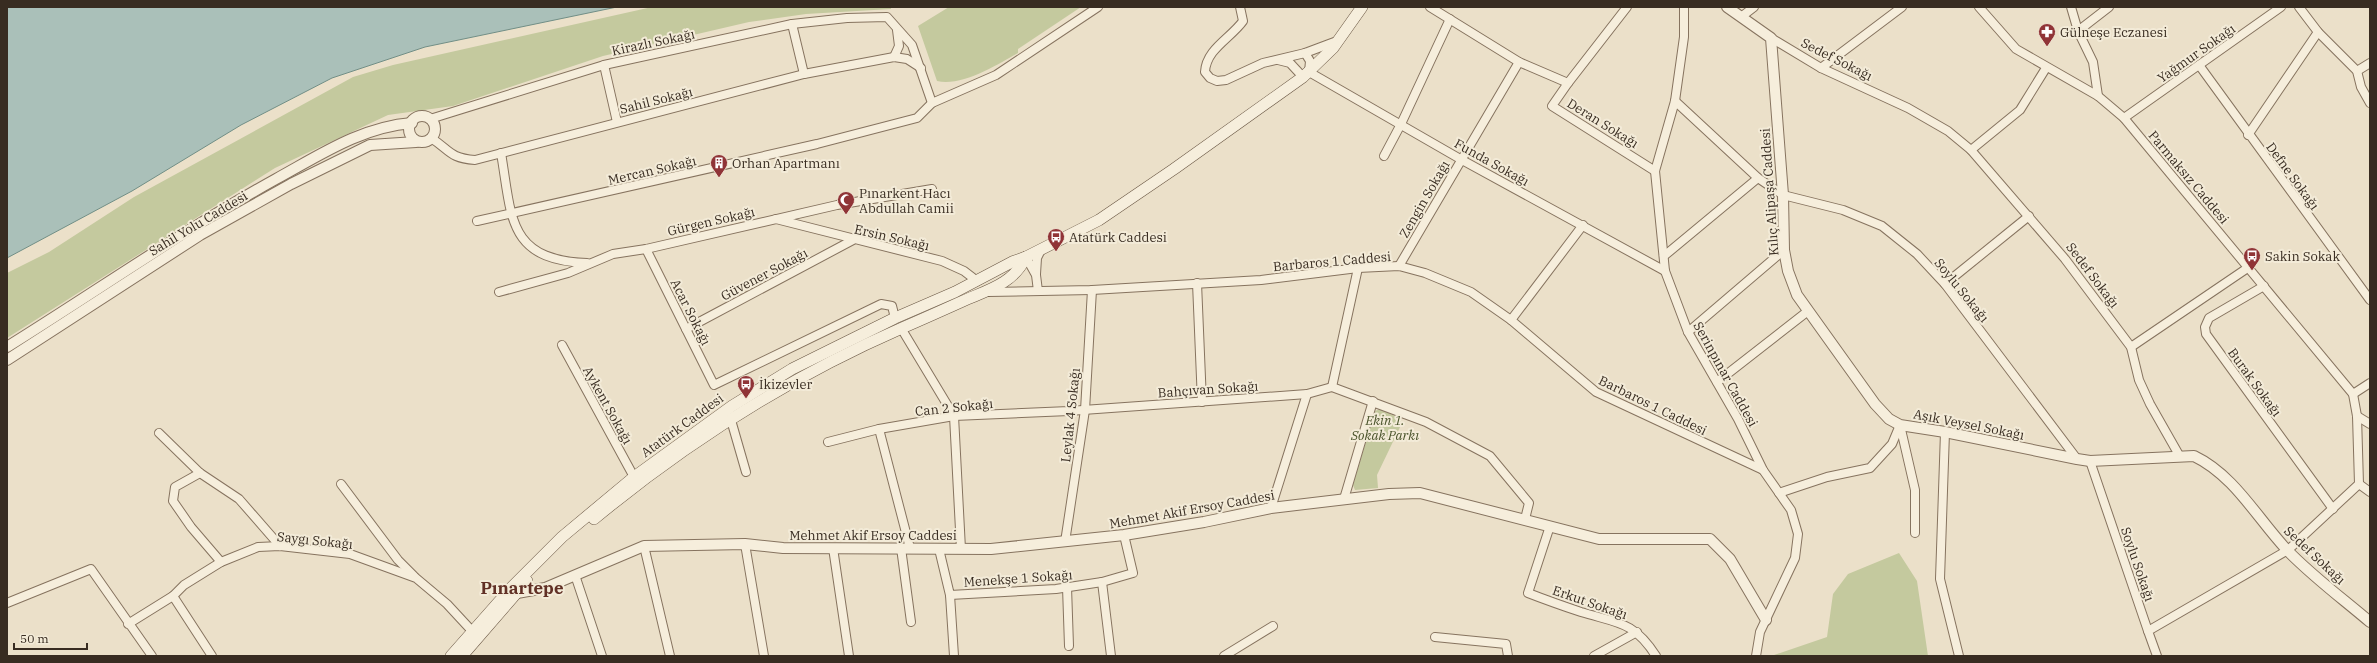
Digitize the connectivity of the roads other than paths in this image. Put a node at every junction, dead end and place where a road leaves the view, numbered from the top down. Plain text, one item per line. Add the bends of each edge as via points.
1 (1098, 7) edge
2 (1240, 7) edge
3 (1362, 7) edge
4 (1430, 7) edge
5 (1627, 7) edge
6 (1684, 7) edge
7 (1727, 7) edge
8 (1754, 7) edge
9 (1902, 7) edge
10 (1979, 7) edge
11 (2071, 7) edge
12 (2109, 7) edge
13 (2281, 7) edge
14 (2299, 7) edge
15 (1741, 17) junction
16 (1450, 19) junction
17 (792, 24) junction
18 (897, 30) junction
19 (2078, 31) junction
20 (2318, 32) junction
21 (1771, 38) junction
22 (1339, 40) junction
23 (1305, 53) junction
24 (894, 58) junction
25 (1275, 60) junction
26 (1519, 62) junction
27 (2370, 63) edge
28 (604, 65) junction
29 (2199, 65) junction
30 (922, 68) junction
31 (1821, 68) junction
32 (2046, 68) junction
33 (2357, 70) junction
34 (804, 74) junction
35 (1306, 75) junction
36 (1568, 83) junction
37 (2098, 96) junction
38 (1675, 101) junction
39 (932, 103) junction
40 (2370, 103) edge
41 (2124, 118) junction
42 (430, 119) junction
43 (617, 122) junction
44 (412, 123) junction
45 (1401, 124) junction
46 (2248, 135) junction
47 (431, 138) junction
48 (416, 142) junction
49 (1972, 150) junction
50 (502, 153) junction
51 (1384, 156) dead end
52 (1462, 160) junction
53 (1655, 171) junction
54 (1758, 178) junction
55 (932, 189) dead end
56 (1783, 195) junction
57 (510, 214) junction
58 (2029, 216) junction
59 (775, 219) junction
60 (477, 221) dead end
61 (1583, 225) junction
62 (853, 240) junction
63 (646, 249) junction
64 (1041, 250) junction
65 (1784, 250) junction
66 (1664, 256) junction
67 (1026, 257) junction
68 (589, 263) junction
69 (1399, 266) junction
70 (2249, 267) junction
71 (1358, 268) junction
72 (1666, 271) junction
73 (1036, 275) junction
74 (977, 281) junction
75 (1197, 282) junction
76 (1945, 284) junction
77 (2264, 286) junction
78 (1092, 290) junction
79 (1038, 291) junction
80 (499, 292) dead end
81 (986, 292) junction
82 (2370, 300) edge
83 (1808, 311) junction
84 (896, 318) junction
85 (1511, 320) junction
86 (901, 328) junction
87 (686, 329) junction
88 (1688, 332) junction
89 (562, 345) dead end
90 (7, 346) edge
91 (2132, 347) junction
92 (7, 360) edge
93 (1717, 382) junction
94 (2370, 382) edge
95 (1332, 387) junction
96 (1307, 394) junction
97 (2353, 394) junction
98 (1374, 401) junction
99 (1202, 402) junction
100 (1085, 410) junction
101 (954, 416) junction
102 (2357, 416) junction
103 (731, 420) junction
104 (2370, 424) edge
105 (1900, 425) junction
106 (879, 429) junction
107 (1945, 432) junction
108 (159, 433) dead end
109 (828, 442) dead end
110 (2179, 455) junction
111 (2077, 459) junction
112 (2090, 461) junction
113 (1763, 470) junction
114 (200, 472) junction
115 (746, 472) dead end
116 (634, 477) junction
117 (341, 484) dead end
118 (2359, 484) junction
119 (2370, 492) edge
120 (1778, 493) junction
121 (1344, 499) junction
122 (1271, 508) junction
123 (2332, 509) junction
124 (1525, 519) junction
125 (1550, 526) junction
126 (1914, 533) dead end
127 (1124, 535) junction
128 (1065, 542) junction
129 (745, 544) junction
130 (280, 546) junction
131 (644, 546) junction
132 (833, 548) junction
133 (906, 548) junction
134 (939, 549) junction
135 (961, 549) junction
136 (2288, 550) junction
137 (221, 562) junction
138 (575, 575) junction
139 (416, 578) junction
140 (526, 578) junction
141 (1102, 582) junction
142 (1067, 587) junction
143 (545, 588) junction
144 (514, 590) junction
145 (950, 595) junction
146 (174, 596) junction
147 (7, 603) edge
148 (1766, 620) junction
149 (911, 622) dead end
150 (2370, 622) edge
151 (128, 624) junction
152 (1273, 626) dead end
153 (472, 631) junction
154 (2148, 631) junction
155 (1637, 632) junction
156 (1435, 637) dead end
157 (1069, 646) dead end
158 (152, 656) edge
159 (212, 656) edge
160 (451, 656) edge
161 (462, 656) edge
162 (602, 656) edge
163 (670, 656) edge
164 (764, 656) edge
165 (849, 656) edge
166 (954, 656) edge
167 (1111, 656) edge
168 (1224, 656) edge
169 (1508, 656) edge
170 (1594, 656) edge
171 (1656, 656) edge
172 (1756, 656) edge
173 (1959, 656) edge
174 (2157, 656) edge

1 - 39 street via 996,75
2 - 25 street via 1243,21 1210,56 1205,72 1217,81 1226,80
3 - 22 main road
4 - 16 street, Deran Sokağı
5 - 36 street
6 - 38 street, Serinpınar Caddesi via 1684,37
7 - 15 street, Sedef Sokağı
8 - 15 street
9 - 31 street
10 - 32 street, Parmaksız Caddesi via 2016,49
11 - 19 street
12 - 19 street
13 - 29 street, Yağmur Sokağı
14 - 20 street
15 - 21 street, Sedef Sokağı
16 - 26 street, Deran Sokağı
16 - 45 street
17 - 18 street, Kirazlı Sokağı via 887,17
17 - 28 street, Kirazlı Sokağı
17 - 34 street
18 - 24 street via 899,46
18 - 30 street via 912,45
19 - 37 street via 2093,62
20 - 33 street
20 - 46 street
21 - 31 street, Sedef Sokağı
21 - 56 street, Kılıç Alipaşa Caddesi
22 - 23 street
22 - 35 main road
23 - 25 street
23 - 35 street via 1310,61
24 - 30 street via 907,59
24 - 34 street, Sahil Sokağı
25 - 35 street, Funda Sokağı via 1290,62
26 - 36 street, Deran Sokağı
26 - 52 street, Zengin Sokağı
27 - 33 street
28 - 42 street, Kirazlı Sokağı
28 - 43 street
29 - 41 street, Yağmur Sokağı
29 - 46 street, Defne Sokağı
30 - 39 street
31 - 49 street, Sedef Sokağı via 1908,108 1948,131
32 - 37 street, Parmaksız Caddesi
32 - 49 street via 2020,110
33 - 40 street via 2361,87
34 - 43 street, Sahil Sokağı
35 - 45 street, Funda Sokağı
35 - 64 main road via 1099,220
36 - 53 street, Deran Sokağı via 1552,106
37 - 41 street, Parmaksız Caddesi
38 - 53 street, Serinpınar Caddesi
38 - 54 street
39 - 57 street, Mercan Sokağı via 917,118 818,144
41 - 70 street, Parmaksız Caddesi
42 - 44 street via 420,117
42 - 47 street via 435,128
43 - 50 street, Sahil Sokağı
44 - 48 street via 410,131
44 - 90 street, Sahil Yolu Caddesi via 390,124 372,130 304,163 188,230
45 - 51 street
45 - 52 street, Funda Sokağı
46 - 82 street, Defne Sokağı
47 - 48 street via 424,142
47 - 50 street, Sahil Sokağı via 443,145 449,154 461,159 474,160
48 - 92 street, Sahil Yolu Caddesi via 370,145 292,184 200,235
49 - 58 street, Sedef Sokağı
50 - 57 street
52 - 61 street, Funda Sokağı
52 - 69 street, Zengin Sokağı
53 - 66 street, Serinpınar Caddesi
54 - 56 street
54 - 66 street
55 - 59 street, Gürgen Sokağı via 837,205
56 - 65 street, Kılıç Alipaşa Caddesi
56 - 76 street, Soylu Sokağı via 1843,210 1882,226 1916,254
57 - 60 street, Mercan Sokağı
57 - 68 street via 516,230 526,243 545,256 568,262
58 - 76 street
58 - 91 street, Sedef Sokağı
59 - 62 street, Ersin Sokağı
59 - 63 street, Gürgen Sokağı
61 - 72 street, Funda Sokağı
61 - 85 street
62 - 74 street, Ersin Sokağı via 942,261 964,271
62 - 87 street, Güvener Sokağı
63 - 68 street, Gürgen Sokağı via 613,254
63 - 87 street, Acar Sokağı
64 - 67 main road
64 - 73 street via 1037,258
65 - 83 street, Kılıç Alipaşa Caddesi via 1797,295
65 - 88 street
66 - 72 street, Serinpınar Caddesi
67 - 73 street
67 - 74 main road, Atatürk Caddesi
67 - 81 main road, Atatürk Caddesi via 1009,279
68 - 80 street, Gürgen Sokağı via 568,273
69 - 71 street, Barbaros 1 Caddesi
69 - 85 street, Barbaros 1 Caddesi via 1425,273 1471,292
70 - 77 street, Parmaksız Caddesi
70 - 91 street
71 - 75 street, Barbaros 1 Caddesi via 1261,280
71 - 95 street
72 - 88 street, Serinpınar Caddesi
73 - 79 street
74 - 81 main road
74 - 84 main road, Atatürk Caddesi
75 - 78 street, Barbaros 1 Caddesi
75 - 99 street
76 - 111 street, Soylu Sokağı
77 - 97 street, Parmaksız Caddesi
77 - 123 street, Burak Sokağı via 2209,318 2205,327 2206,334
78 - 79 street, Barbaros 1 Caddesi
78 - 100 street, Leylak 4 Sokağı
79 - 81 street, Barbaros 1 Caddesi
81 - 86 main road, Atatürk Caddesi
83 - 93 street
83 - 105 street, Kılıç Alipaşa Caddesi via 1875,404 1889,419
84 - 87 street, Acar Sokağı via 892,306 881,304 714,385
84 - 116 main road, Atatürk Caddesi via 786,373 732,406
85 - 113 street, Barbaros 1 Caddesi via 1596,392
86 - 101 street
86 - 103 main road, Atatürk Caddesi via 815,369
88 - 93 street, Serinpınar Caddesi
89 - 116 street, Aykent Sokağı
91 - 110 street, Sedef Sokağı via 2139,380
93 - 113 street, Serinpınar Caddesi
94 - 97 street
95 - 96 street, Bahçıvan Sokağı
95 - 98 street
96 - 99 street, Bahçıvan Sokağı
96 - 122 street
97 - 102 street
98 - 121 street
98 - 124 street via 1426,422 1490,456 1529,503
99 - 100 street, Bahçıvan Sokağı
100 - 101 street, Can 2 Sokağı
100 - 128 street, Leylak 4 Sokağı
101 - 106 street, Can 2 Sokağı
101 - 135 street
102 - 104 street
102 - 118 street
103 - 115 street
103 - 140 main road, Atatürk Caddesi via 602,512
105 - 107 street, Aşık Veysel Sokağı
105 - 120 street, Aşık Veysel Sokağı via 1892,444 1870,468 1827,477
105 - 126 street via 1915,490
106 - 109 street, Can 2 Sokağı
106 - 133 street
107 - 111 street, Aşık Veysel Sokağı
107 - 173 street via 1940,579
108 - 114 street
110 - 112 street, Aşık Veysel Sokağı
110 - 136 street, Sedef Sokağı via 2204,460 2223,475
111 - 112 street, Aşık Veysel Sokağı
112 - 154 street, Soylu Sokağı
113 - 120 street, Serinpınar Caddesi
114 - 130 street via 239,499
114 - 137 street via 175,487 173,502 190,527
116 - 140 main road, Atatürk Caddesi via 562,537
117 - 139 street via 398,560
118 - 119 street
118 - 123 street
120 - 148 street, Serinpınar Caddesi via 1792,510 1798,534 1795,558
121 - 122 street, Mehmet Akif Ersoy Caddesi
121 - 124 street, Mehmet Akif Ersoy Caddesi via 1420,493
122 - 127 street, Mehmet Akif Ersoy Caddesi
123 - 136 street
124 - 125 street, Mehmet Akif Ersoy Caddesi
125 - 148 street, Mehmet Akif Ersoy Caddesi via 1599,539 1710,539 1730,558
125 - 155 street, Erkut Sokağı via 1528,593 1616,621
127 - 128 street, Mehmet Akif Ersoy Caddesi
127 - 141 street, Menekşe 1 Sokağı via 1133,573
128 - 135 street, Mehmet Akif Ersoy Caddesi via 991,549
129 - 131 street, Mehmet Akif Ersoy Caddesi
129 - 132 street, Mehmet Akif Ersoy Caddesi via 783,548
129 - 164 street
130 - 137 street, Saygı Sokağı via 258,547
130 - 139 street, Saygı Sokağı via 350,554
131 - 138 street, Mehmet Akif Ersoy Caddesi
131 - 163 street
132 - 133 street, Mehmet Akif Ersoy Caddesi
132 - 165 street
133 - 134 street, Mehmet Akif Ersoy Caddesi
133 - 149 street
134 - 135 street, Mehmet Akif Ersoy Caddesi
134 - 145 street, Menekşe 1 Sokağı
136 - 150 street, Sedef Sokağı
136 - 154 street
137 - 146 street, Saygı Sokağı via 184,585
138 - 143 street, Mehmet Akif Ersoy Caddesi
138 - 162 street
139 - 153 street, Saygı Sokağı via 447,604
140 - 143 street
140 - 144 main road, Atatürk Caddesi
141 - 142 street, Menekşe 1 Sokağı
141 - 167 street
142 - 145 street, Menekşe 1 Sokağı
142 - 157 street
143 - 144 street, Mehmet Akif Ersoy Caddesi
144 - 153 main road, Atatürk Caddesi
144 - 161 main road, Atatürk Caddesi
145 - 166 street
146 - 151 street, Saygı Sokağı
146 - 159 street
147 - 151 street via 91,569
148 - 172 street via 1760,632
151 - 158 street
152 - 168 street
153 - 160 main road, Atatürk Caddesi
154 - 174 street, Soylu Sokağı
155 - 170 street
155 - 171 street, Erkut Sokağı
156 - 169 street via 1506,644

